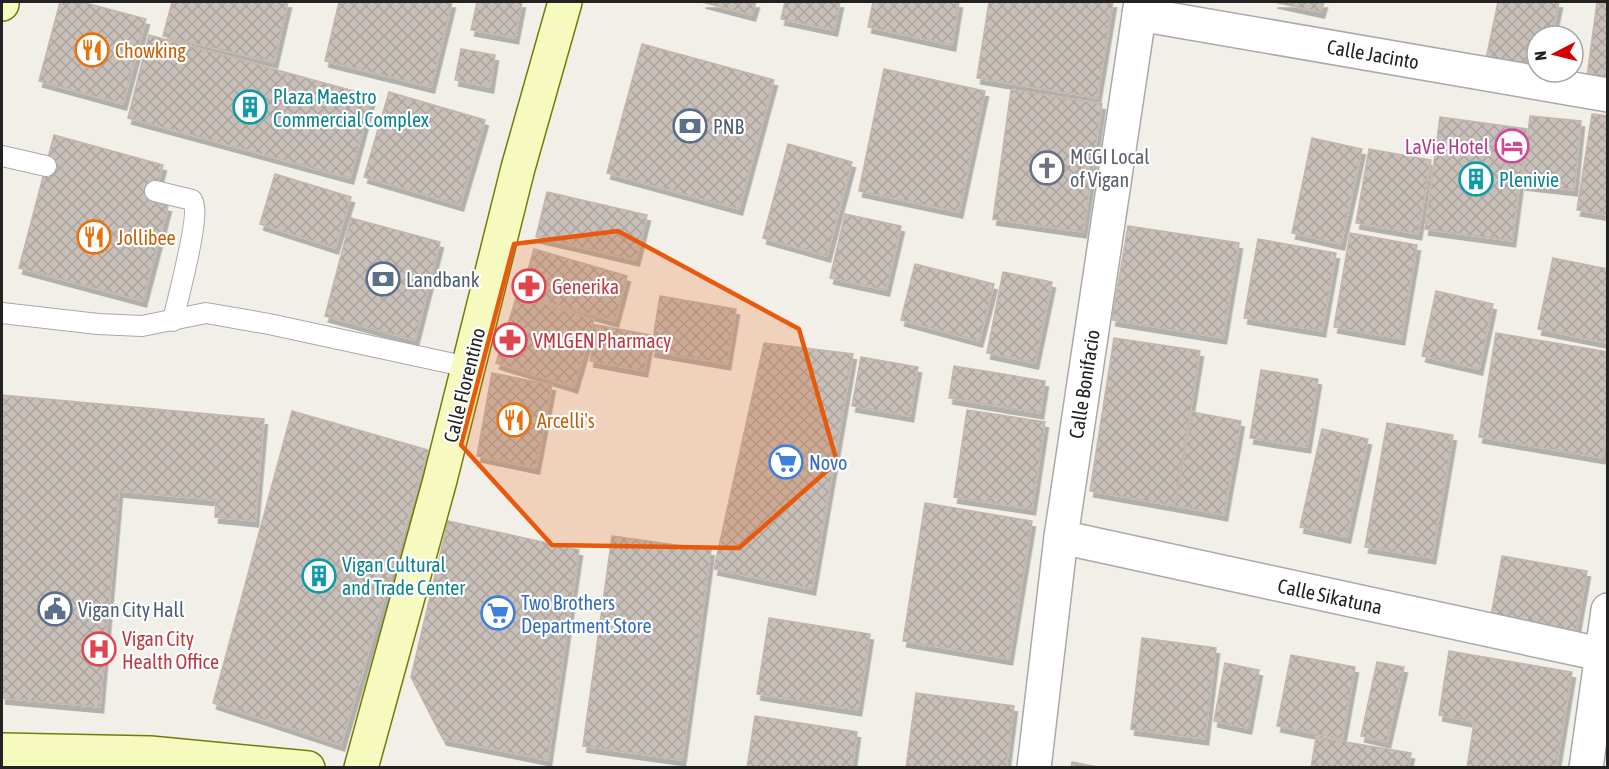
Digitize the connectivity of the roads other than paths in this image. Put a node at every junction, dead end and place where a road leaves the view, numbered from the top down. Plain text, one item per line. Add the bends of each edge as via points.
1 (565, 2) edge
2 (1140, 8) edge
3 (1608, 95) edge
4 (2, 156) edge
5 (46, 166) dead end
6 (155, 191) dead end
7 (2, 313) edge
8 (173, 321) junction
9 (468, 367) junction
10 (1061, 537) junction
11 (1608, 610) edge
12 (1600, 654) junction
13 (2, 750) edge
14 (308, 768) edge
15 (361, 768) edge
16 (1034, 768) edge
17 (1586, 768) edge

1 - 9 street, Calle Florentino
2 - 3 street, Calle Jacinto
2 - 10 street, Calle Bonifacio
4 - 5 lane
6 - 8 lane via 192,200 196,206
7 - 8 lane via 98,324 142,326
8 - 9 lane via 206,313
9 - 15 street, Calle Florentino
10 - 12 street, Calle Sikatuna
10 - 16 street, Calle Bonifacio
11 - 12 street
12 - 17 street
13 - 14 street via 150,753

